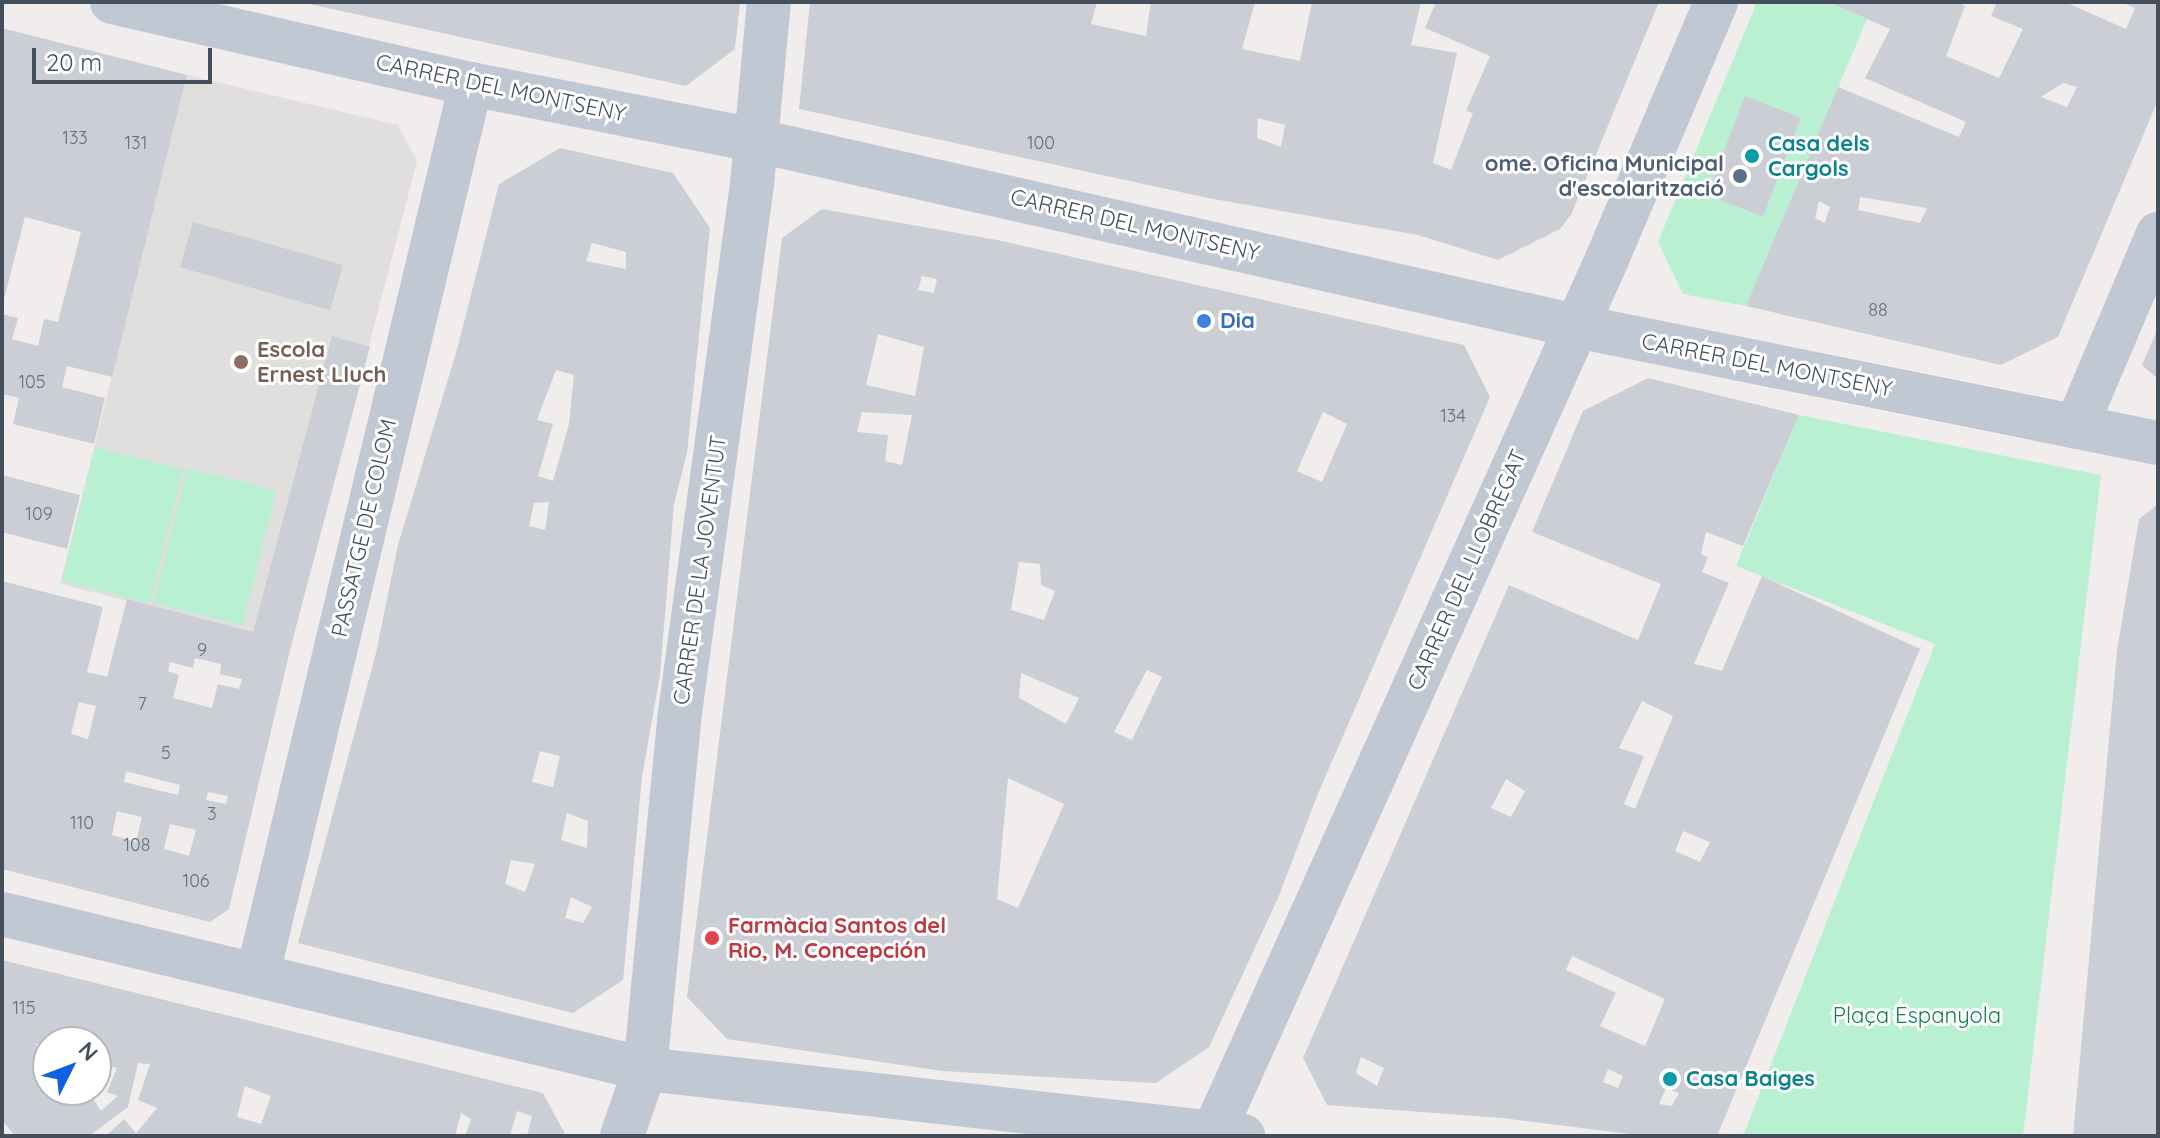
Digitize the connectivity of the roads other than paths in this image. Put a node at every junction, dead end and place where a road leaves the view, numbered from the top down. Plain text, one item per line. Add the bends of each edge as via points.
1 (112, 2) edge
2 (769, 2) edge
3 (1716, 2) edge
4 (471, 84) junction
5 (754, 140) junction
6 (2158, 234) edge
7 (1576, 326) junction
8 (2076, 427) junction
9 (2158, 443) edge
10 (2, 914) edge
11 (258, 973) junction
12 (645, 1069) junction
13 (1223, 1135) edge
14 (622, 1136) edge

1 - 4 street, CARRER DEL MONTSENY
2 - 5 street, CARRER DE LA JOVENTUT
3 - 7 street, CARRER DEL LLOBREGAT
4 - 5 street, CARRER DEL MONTSENY
4 - 11 street, PASSATGE DE COLOM
5 - 7 street, CARRER DEL MONTSENY
5 - 12 street, CARRER DE LA JOVENTUT via 679,720
6 - 8 street
7 - 8 street, CARRER DEL MONTSENY
7 - 13 street, CARRER DEL LLOBREGAT
8 - 9 street, CARRER DEL MONTSENY
10 - 11 street
11 - 12 street
12 - 13 street
12 - 14 street, CARRER DE LA JOVENTUT

